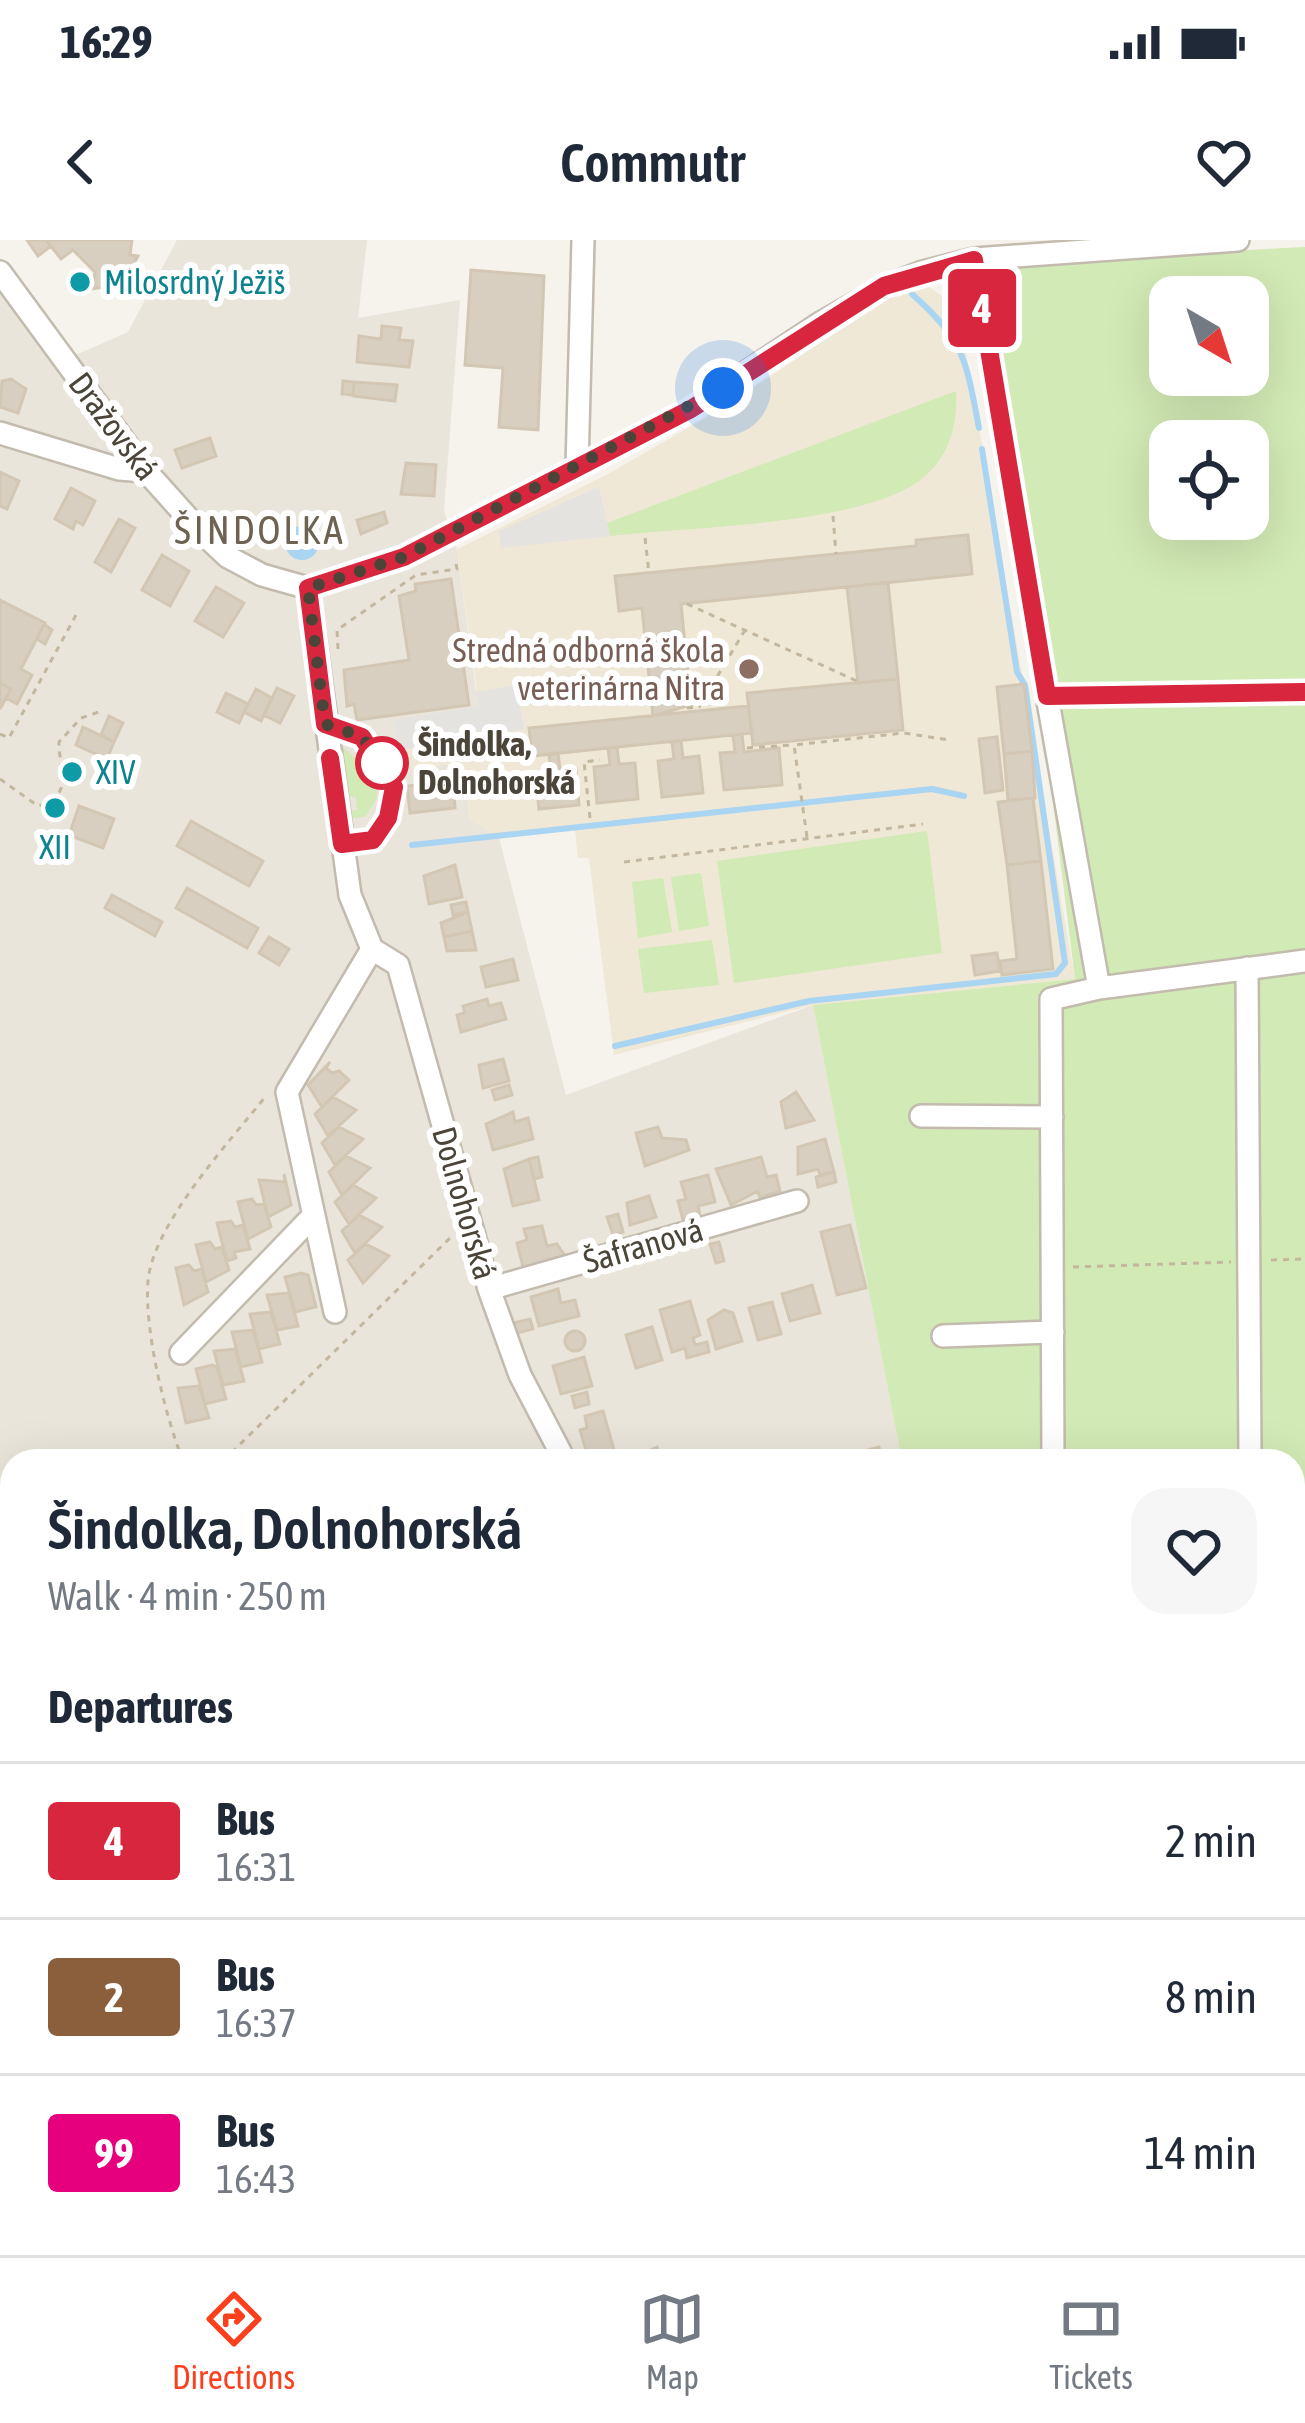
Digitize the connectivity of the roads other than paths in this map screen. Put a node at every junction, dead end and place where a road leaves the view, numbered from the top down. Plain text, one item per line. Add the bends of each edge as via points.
1 (584, 240) edge
2 (1238, 240) edge
3 (974, 260) junction
4 (0, 272) edge
5 (0, 434) edge
6 (577, 466) junction
7 (146, 471) junction
8 (308, 588) junction
9 (1305, 692) edge
10 (1047, 696) junction
11 (325, 724) junction
12 (342, 844) junction
13 (372, 949) junction
14 (1305, 961) edge
15 (1247, 968) junction
16 (1099, 988) junction
17 (921, 1116) dead end
18 (1052, 1117) junction
19 (797, 1201) dead end
20 (311, 1218) junction
21 (489, 1288) junction
22 (335, 1312) dead end
23 (1053, 1332) junction
24 (944, 1336) dead end
25 (181, 1353) dead end
26 (559, 1449) edge
27 (1054, 1449) edge
28 (1250, 1449) edge

1 - 6 street
2 - 3 street
3 - 6 street via 884,286 691,409
3 - 10 street
4 - 7 street, Dražovská
5 - 7 street
6 - 8 street via 404,557
7 - 8 street, Dražovská via 228,557
8 - 11 street, Dolnohorská
9 - 10 street
10 - 16 street
11 - 12 street, Dolnohorská
11 - 12 lane via 362,737 394,787 373,840
12 - 13 street, Dolnohorská via 350,895
13 - 20 street via 287,1092
13 - 21 street, Dolnohorská via 398,965
14 - 15 street
15 - 16 street
15 - 28 street
16 - 18 street via 1052,1000
17 - 18 street
18 - 23 street
19 - 21 street, Šafranová
20 - 22 street
20 - 25 street
21 - 26 street, Dolnohorská
23 - 24 street
23 - 27 street

